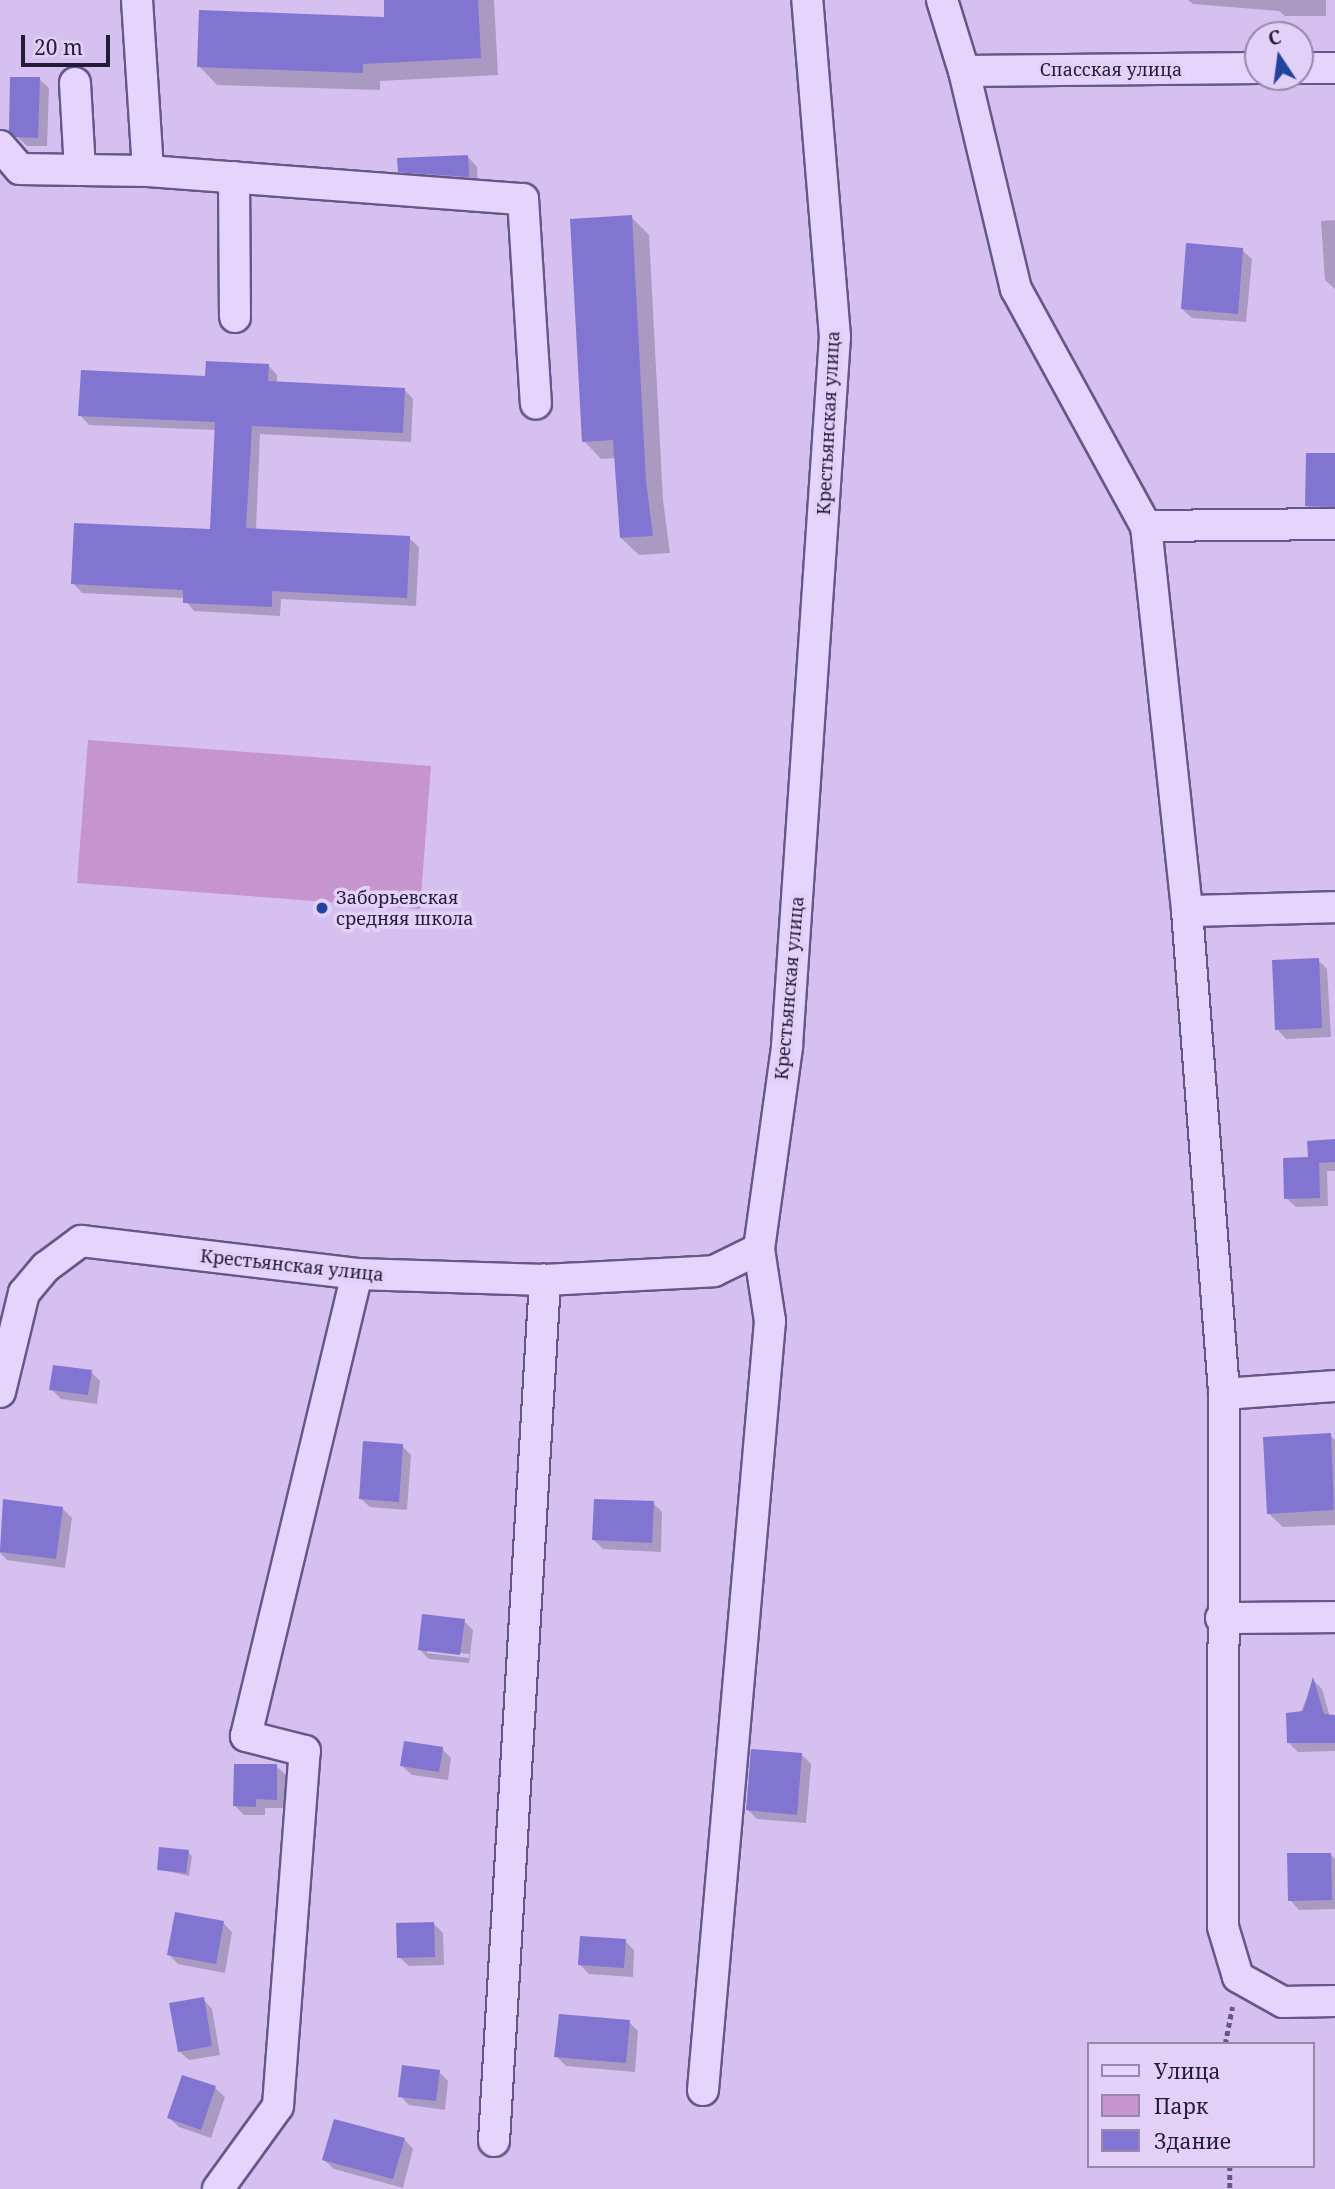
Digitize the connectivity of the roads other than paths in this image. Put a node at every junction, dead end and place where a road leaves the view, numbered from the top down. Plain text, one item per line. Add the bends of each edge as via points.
1 (137, 0) edge
2 (807, 0) edge
3 (942, 0) edge
4 (1244, 68) edge
5 (1314, 68) edge
6 (1335, 68) edge
7 (964, 71) junction
8 (75, 83) dead end
9 (0, 146) edge
10 (80, 170) junction
11 (148, 171) junction
12 (234, 177) junction
13 (235, 317) dead end
14 (536, 404) dead end
15 (1335, 524) edge
16 (1146, 526) junction
17 (1335, 907) edge
18 (1187, 911) junction
19 (758, 1249) junction
20 (357, 1274) junction
21 (545, 1280) junction
22 (1335, 1386) edge
23 (0, 1392) edge
24 (1224, 1394) junction
25 (1335, 1617) edge
26 (1222, 1618) junction
27 (1335, 2001) edge
28 (703, 2090) dead end
29 (494, 2141) dead end
30 (218, 2189) edge

1 - 11 street
2 - 19 street, Крестьянская улица via 835,337 787,1046
3 - 7 street
4 - 7 street, Спасская улица
5 - 6 street
7 - 16 street via 1016,289
8 - 10 street
9 - 10 street via 20,169
10 - 11 street
11 - 12 street
12 - 13 street
12 - 14 street via 523,199
15 - 16 street
16 - 18 street
17 - 18 street
18 - 24 street
19 - 21 street, Крестьянская улица via 714,1271
19 - 28 street via 770,1321
20 - 21 street, Крестьянская улица
20 - 23 street, Крестьянская улица via 81,1241 46,1266 24,1293
20 - 30 street via 246,1736 304,1751 278,2106
21 - 29 street
22 - 24 street
24 - 26 street
25 - 26 street
26 - 27 street via 1223,1927 1238,1977 1283,2001

